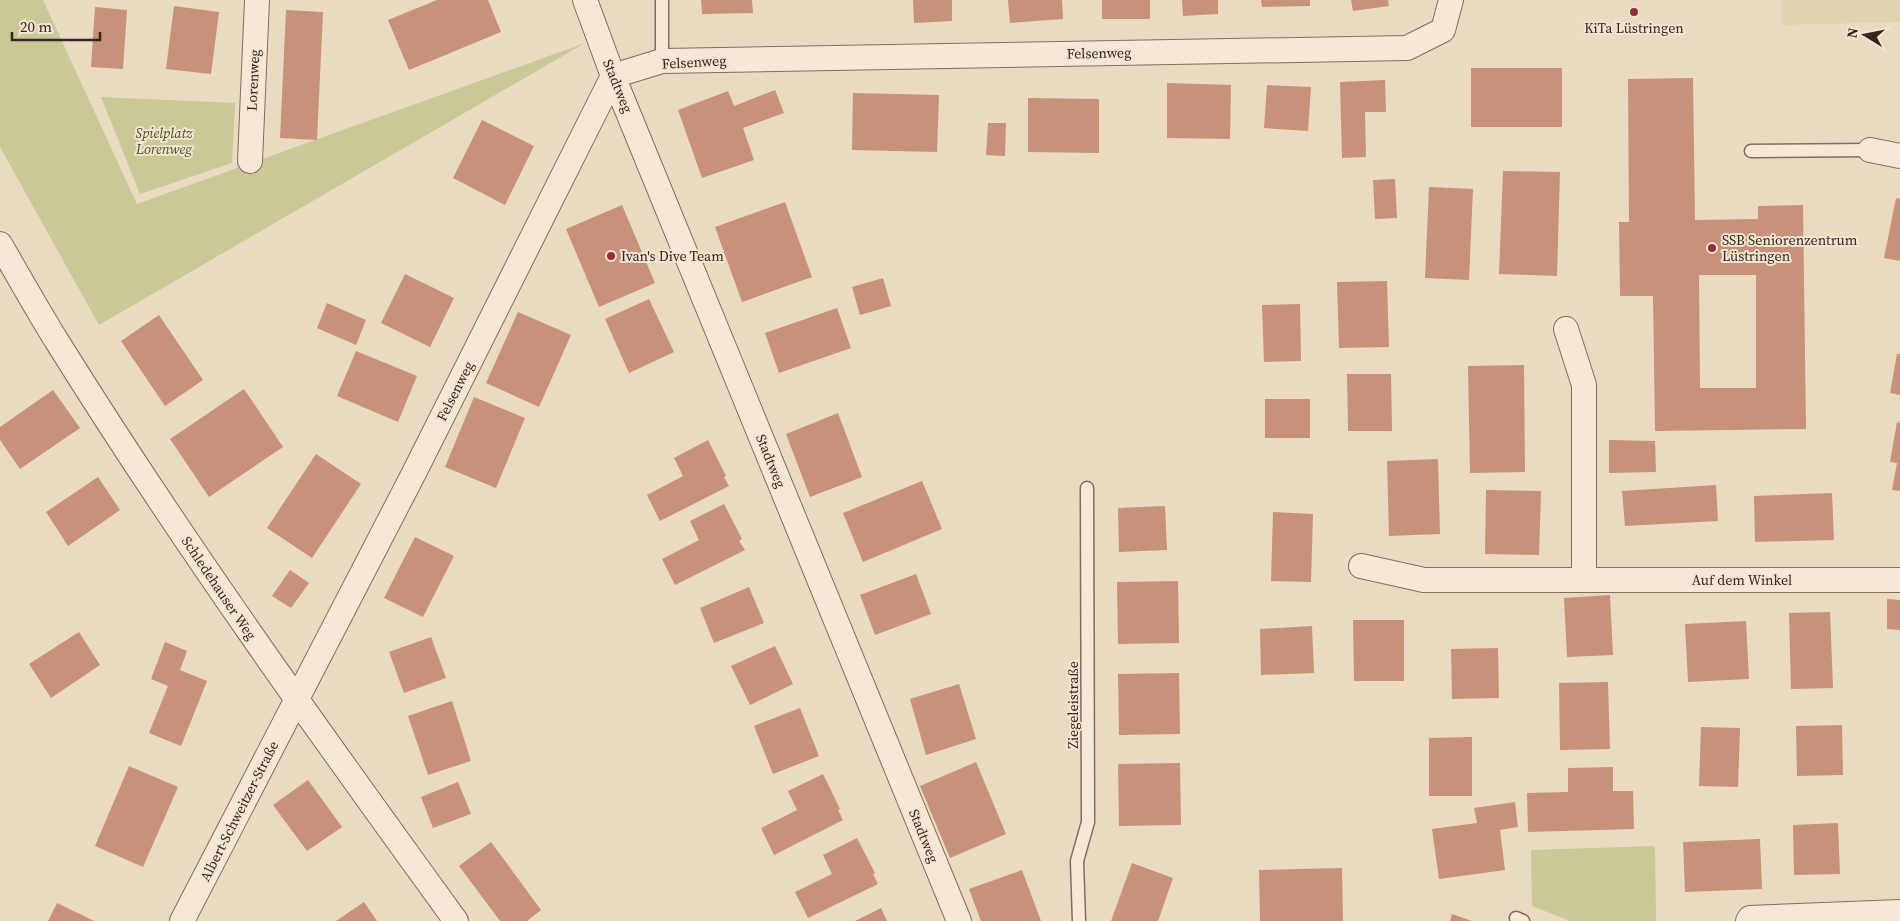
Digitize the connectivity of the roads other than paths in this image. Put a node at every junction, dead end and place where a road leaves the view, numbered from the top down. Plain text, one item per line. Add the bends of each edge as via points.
1 (257, 0) edge
2 (585, 0) edge
3 (662, 0) edge
4 (1451, 0) edge
5 (662, 61) junction
6 (614, 76) junction
7 (1870, 150) joint
8 (1751, 151) dead end
9 (1900, 156) edge
10 (250, 161) dead end
11 (0, 244) edge
12 (1566, 330) dead end
13 (1087, 488) dead end
14 (1361, 566) dead end
15 (1584, 580) junction
16 (1900, 580) edge
17 (297, 701) junction
18 (1900, 912) edge
19 (182, 921) edge
20 (456, 921) edge
21 (959, 921) edge
22 (1079, 921) edge
23 (1748, 921) edge

1 - 10 street, Lorenweg
2 - 6 street, Stadtweg
3 - 5 lane
4 - 5 street, Felsenweg via 1442,30 1407,48
5 - 6 street, Felsenweg
6 - 17 street, Felsenweg
6 - 21 street, Stadtweg
7 - 8 lane
7 - 9 street
11 - 17 street, Schledehauser Weg via 120,440
12 - 15 street via 1584,385
13 - 22 lane, Ziegeleistraße via 1088,822 1077,861
14 - 15 street, Auf dem Winkel via 1424,580
15 - 16 street, Auf dem Winkel
17 - 19 street, Albert-Schweitzer-Straße
17 - 20 street, Schledehauser Weg
18 - 23 street via 1750,918

